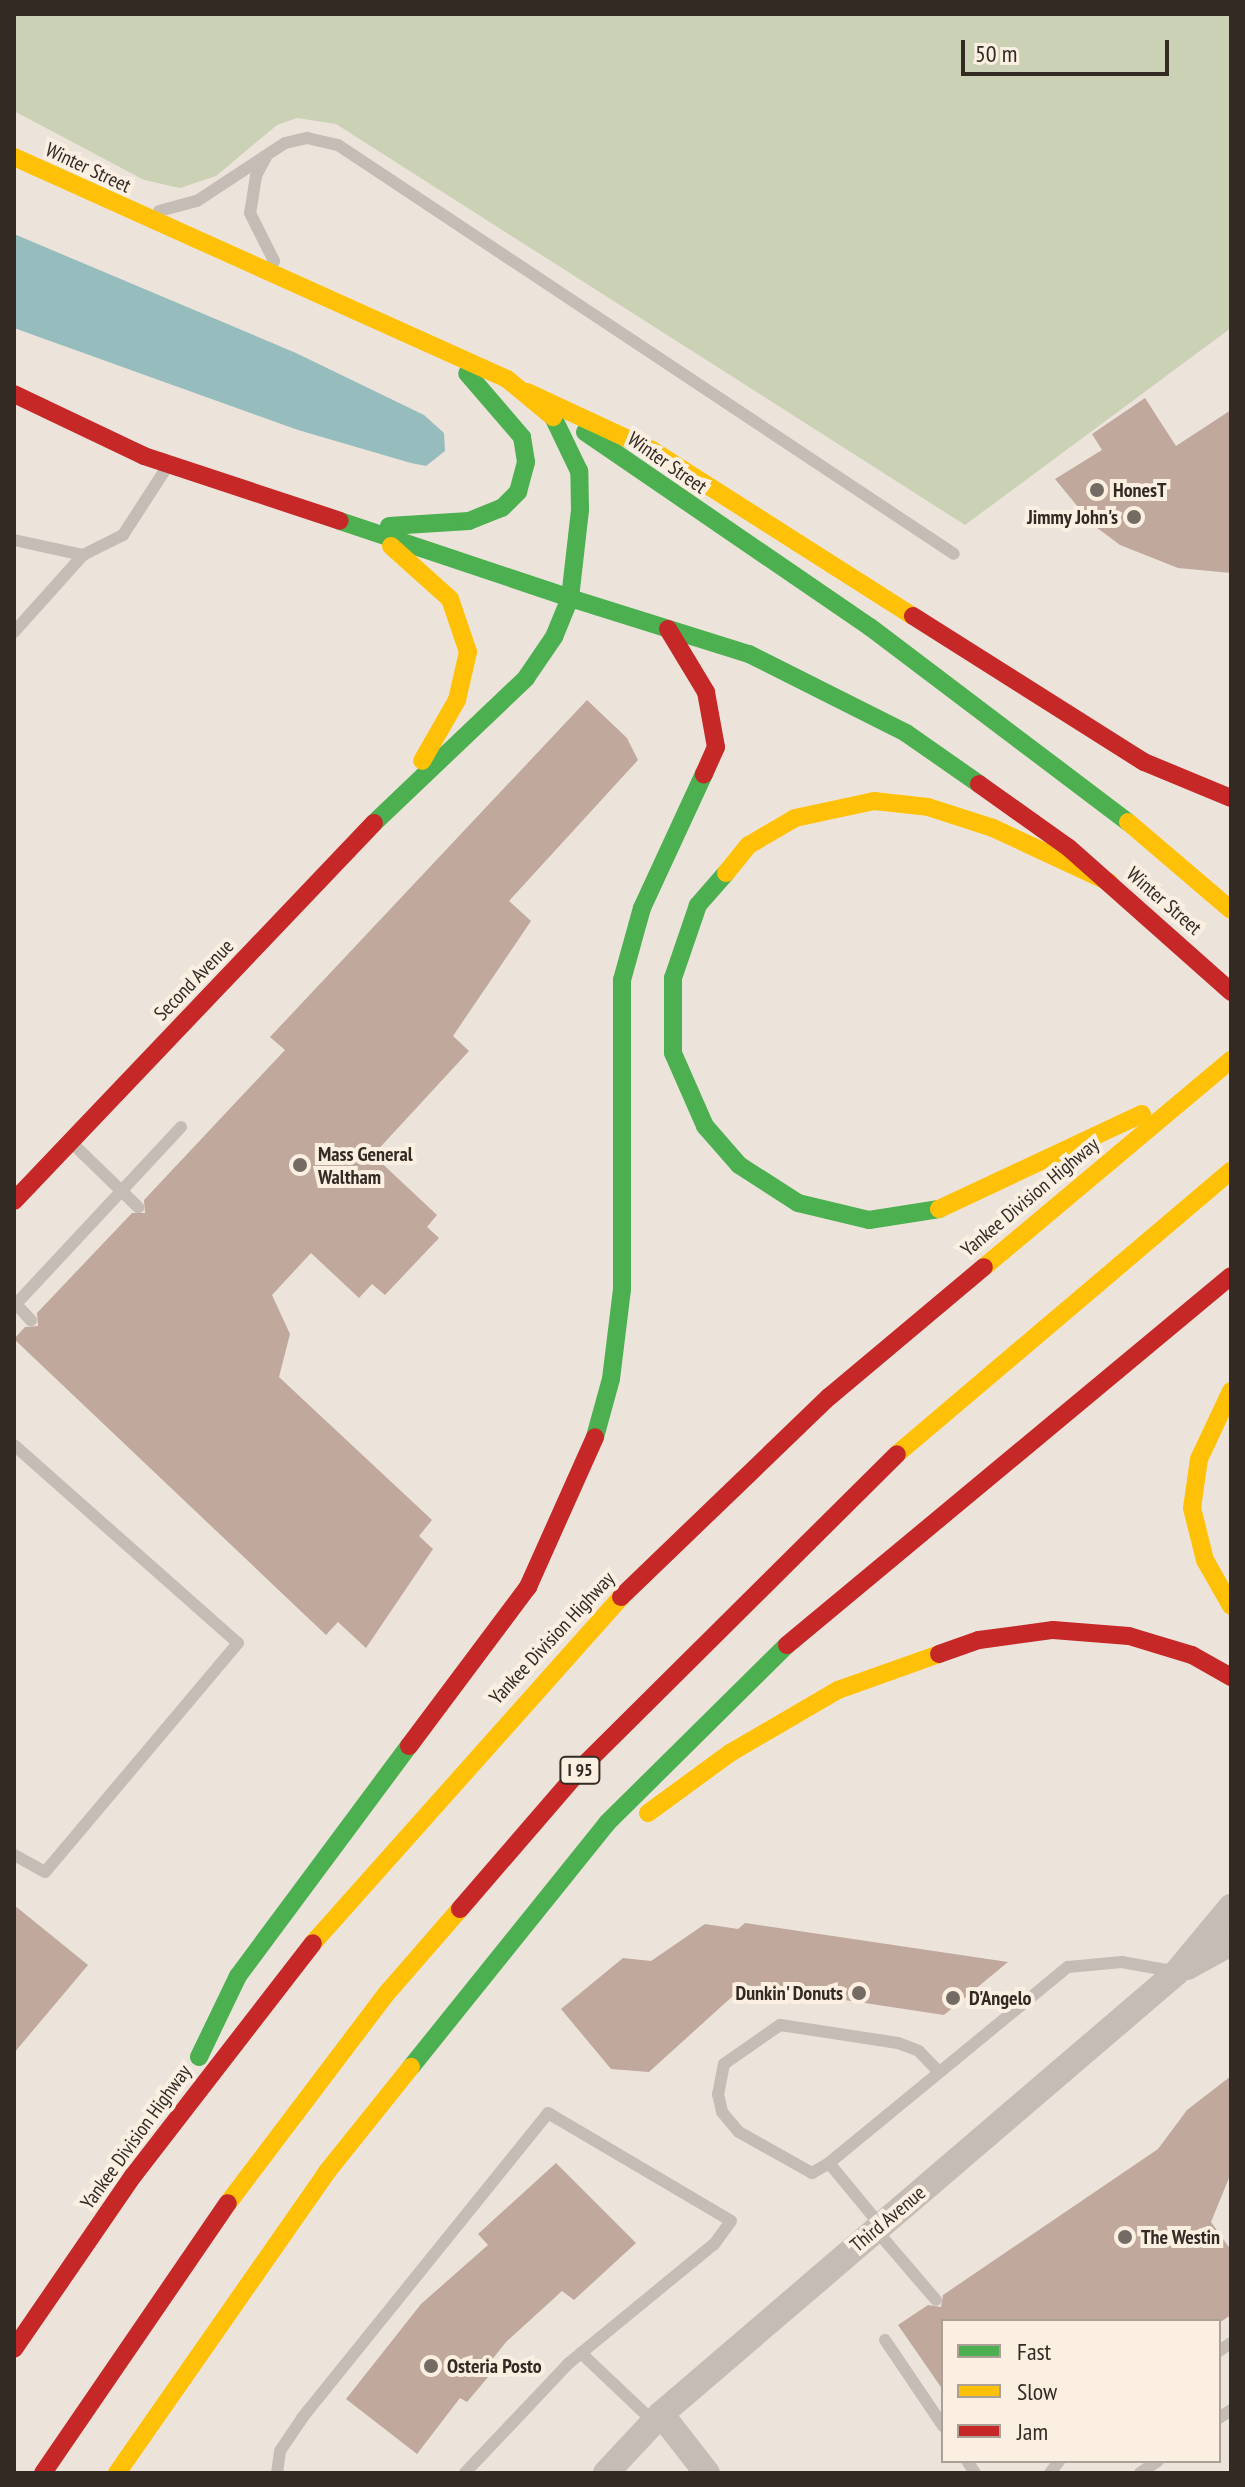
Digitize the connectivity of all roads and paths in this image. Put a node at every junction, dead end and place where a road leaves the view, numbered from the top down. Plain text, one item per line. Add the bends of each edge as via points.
1 (273, 149) junction
2 (14, 157) edge
3 (14, 166) edge
4 (51, 178) junction
5 (132, 213) junction
6 (296, 282) junction
7 (398, 325) junction
8 (527, 392) junction
9 (14, 394) edge
10 (168, 465) junction
11 (348, 521) junction
12 (14, 540) edge
13 (954, 554) dead end
14 (83, 555) junction
15 (570, 598) junction
16 (668, 629) junction
17 (14, 632) edge
18 (406, 789) junction
19 (1231, 798) edge
20 (1109, 882) junction
21 (1231, 910) edge
22 (1231, 992) edge
23 (1231, 1060) edge
24 (1189, 1094) junction
25 (181, 1127) dead end
26 (70, 1142) junction
27 (1231, 1171) edge
28 (122, 1191) junction
29 (16, 1196) edge
30 (138, 1207) dead end
31 (1231, 1276) edge
32 (15, 1303) edge
33 (31, 1320) dead end
34 (1231, 1391) edge
35 (14, 1445) edge
36 (1231, 1606) edge
37 (1028, 1632) junction
38 (1111, 1655) dead end
39 (1231, 1677) edge
40 (14, 1855) edge
41 (550, 1899) junction
42 (1231, 1907) edge
43 (1231, 1943) edge
44 (1177, 1972) junction
45 (939, 2072) junction
46 (158, 2142) junction
47 (829, 2163) junction
48 (878, 2228) junction
49 (936, 2300) dead end
50 (885, 2340) dead end
51 (14, 2349) edge
52 (581, 2353) junction
53 (657, 2418) junction
54 (941, 2423) edge
55 (43, 2473) edge
56 (117, 2473) edge
57 (277, 2473) edge
58 (465, 2473) edge
59 (606, 2473) edge
60 (707, 2473) edge

1 - 5 lane via 197,201
1 - 6 lane via 256,176 250,213 261,245
1 - 13 lane via 307,138 354,154 436,214
2 - 4 main road, Winter Street
3 - 4 street
4 - 5 main road, Winter Street
5 - 6 main road, Winter Street
6 - 7 main road, Winter Street
7 - 8 main road, Winter Street
7 - 11 main road via 454,362 504,409 522,437 525,472 511,500 469,521 402,526
8 - 15 main road, Second Avenue via 561,426 579,471 580,536
8 - 19 main road via 652,450 1144,762
8 - 21 main road, Winter Street via 870,627 1132,825
9 - 10 main road, Winter Street
10 - 11 main road, Winter Street
10 - 14 lane via 123,535
11 - 15 main road, Winter Street
11 - 18 main road, Second Avenue via 431,578 457,610 465,634 468,662 457,700
12 - 14 lane
14 - 17 lane
15 - 16 main road, Winter Street
15 - 18 main road, Second Avenue via 554,637 526,678
16 - 20 main road, Winter Street via 772,663 875,715 991,788
16 - 46 main road via 706,692 716,747 646,897 622,980 622,1289 611,1379 591,1451 553,1543 493,1639 238,1976
18 - 26 main road, Second Avenue
20 - 22 main road, Winter Street
20 - 24 main road via 993,828 928,807 874,801 795,818 729,863 686,929 670,1004 681,1079 721,1148 757,1180 798,1203 869,1220 950,1207 1056,1150
23 - 24 main road, Yankee Division Highway
24 - 46 main road, Yankee Division Highway via 840,1387 635,1583 393,1845
25 - 28 lane
26 - 28 lane
26 - 29 main road, Second Avenue
27 - 55 main road, I 95 via 876,1472 586,1763 387,1993 271,2141
28 - 30 lane
28 - 32 lane
31 - 41 main road via 803,1628 607,1823
32 - 33 lane
34 - 36 main road via 1199,1459 1192,1508 1205,1560
35 - 40 lane via 238,1643 45,1872
37 - 38 main road
37 - 39 main road via 1149,1640
37 - 41 main road via 908,1661 794,1713 688,1781
41 - 56 main road via 319,2183
42 - 44 street, Third Avenue
43 - 44 street, Third Avenue
44 - 45 lane via 1122,1962 1068,1967
44 - 48 street, Third Avenue
45 - 47 lane
45 - 47 lane via 919,2051 898,2043 780,2025 720,2069 719,2100 732,2126 804,2172
46 - 51 main road, Yankee Division Highway
47 - 48 lane
48 - 49 lane
48 - 53 street, Third Avenue
50 - 54 lane
52 - 53 lane
52 - 57 lane via 714,2244 731,2221 548,2113 302,2418 280,2451
52 - 58 lane
53 - 59 street, Third Avenue
53 - 60 street

